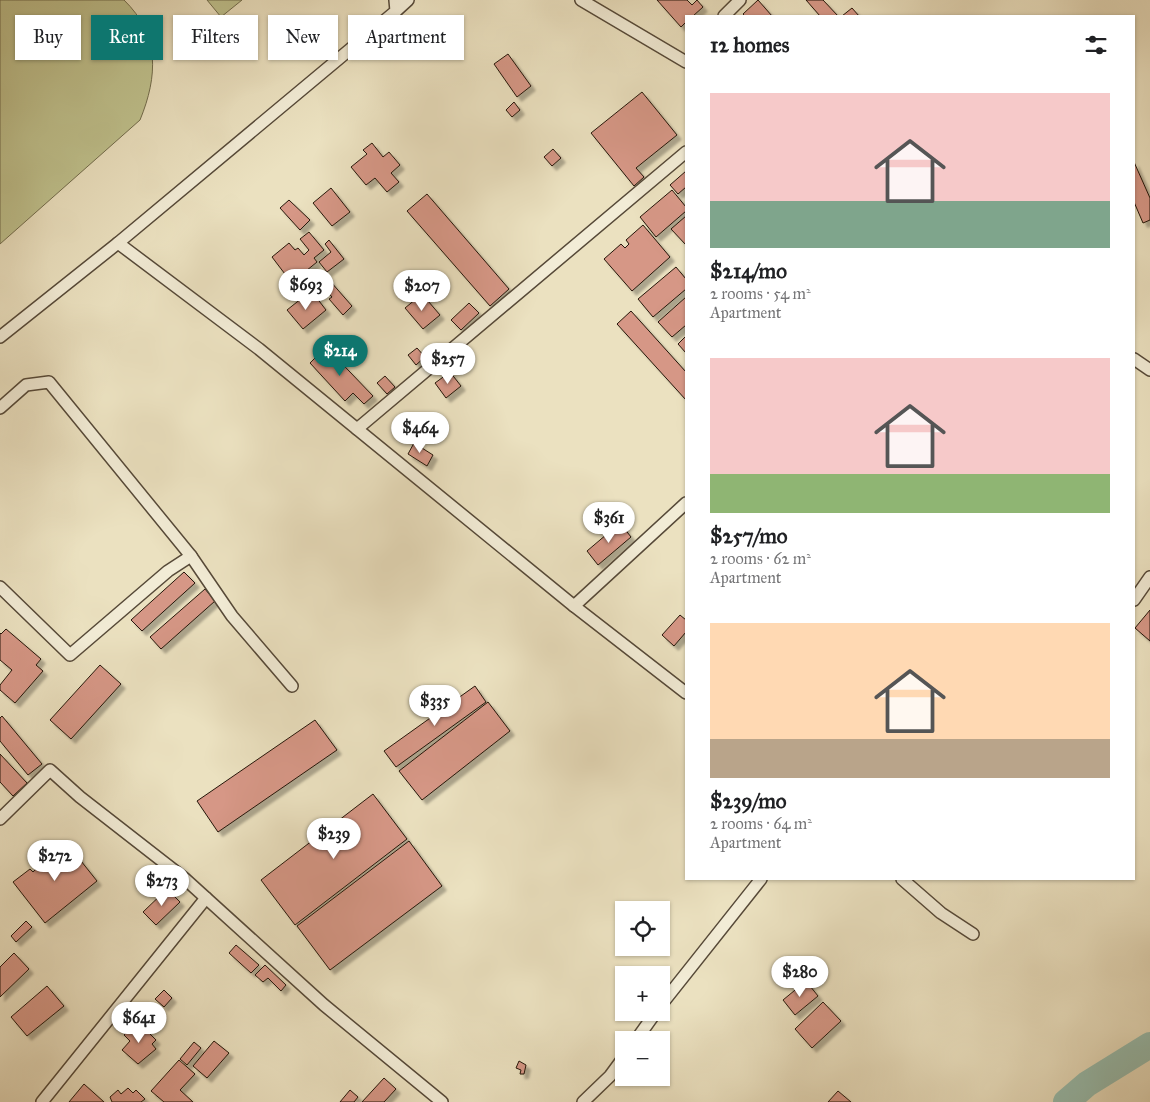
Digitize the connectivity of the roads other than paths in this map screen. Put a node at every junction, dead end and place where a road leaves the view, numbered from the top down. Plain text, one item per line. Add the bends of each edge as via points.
1 (408, 0) edge
2 (581, 0) edge
3 (740, 0) edge
4 (396, 5) edge
5 (725, 15) edge
6 (685, 59) edge
7 (685, 153) edge
8 (118, 243) junction
9 (0, 337) edge
10 (1135, 360) edge
11 (1150, 370) edge
12 (0, 408) edge
13 (357, 429) junction
14 (685, 504) edge
15 (191, 556) junction
16 (1150, 577) edge
17 (0, 588) edge
18 (1135, 599) edge
19 (574, 606) junction
20 (292, 686) dead end
21 (685, 692) edge
22 (0, 819) edge
23 (760, 880) edge
24 (903, 880) edge
25 (206, 898) junction
26 (973, 934) dead end
27 (670, 994) edge
28 (615, 1069) edge
29 (42, 1102) edge
30 (442, 1102) edge
31 (583, 1102) edge

1 - 4 street
2 - 6 street
3 - 5 street
4 - 8 street
7 - 13 street
8 - 9 street
8 - 13 street via 259,349
10 - 11 street
12 - 15 street via 26,385 49,382
13 - 19 street
14 - 19 street
15 - 17 street via 168,571 70,655
15 - 20 street via 232,616
16 - 18 street
19 - 21 street
22 - 25 street via 50,770
23 - 27 street
24 - 26 street via 941,913
25 - 29 street
25 - 30 street via 324,1005
28 - 31 street

